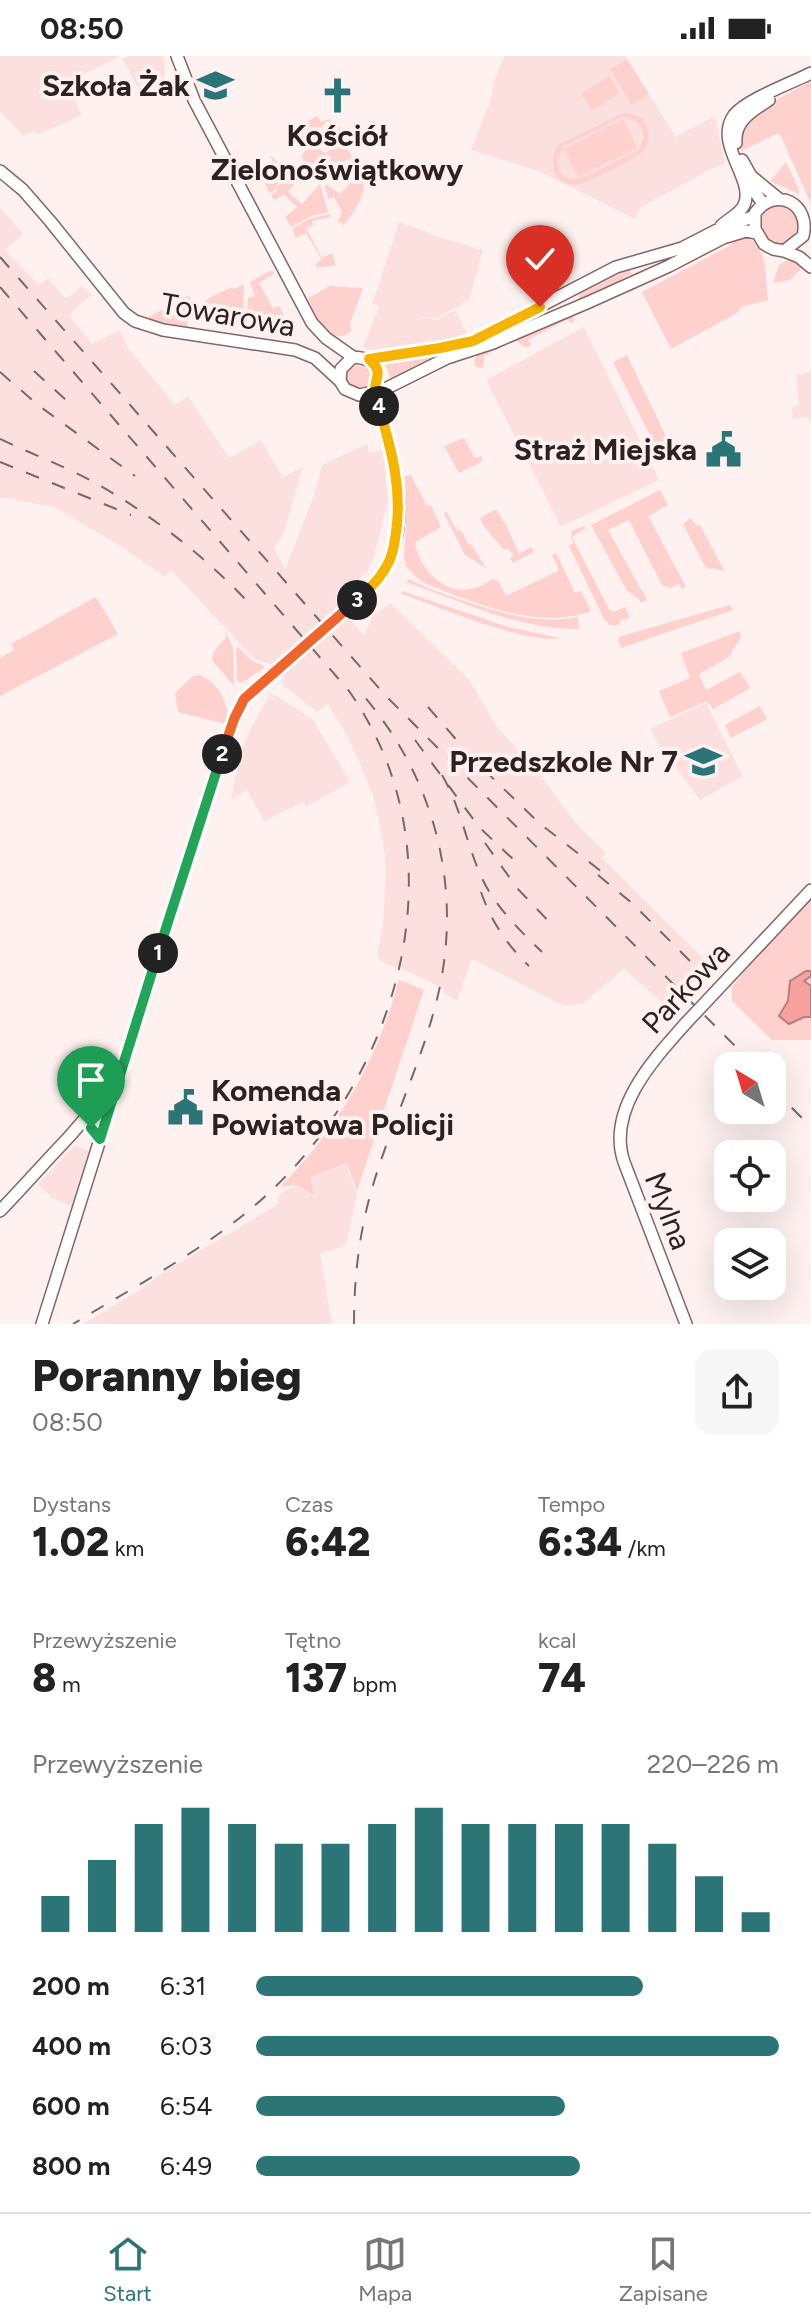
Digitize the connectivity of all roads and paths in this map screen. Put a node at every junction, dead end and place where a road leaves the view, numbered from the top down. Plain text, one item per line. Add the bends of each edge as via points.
1 (177, 56) edge
2 (811, 73) edge
3 (735, 123) junction
4 (738, 167) junction
5 (0, 171) edge
6 (779, 199) junction
7 (763, 204) junction
8 (755, 216) junction
9 (714, 231) junction
10 (757, 233) junction
11 (808, 236) edge
12 (784, 251) junction
13 (811, 267) edge
14 (353, 357) junction
15 (369, 359) junction
16 (340, 381) junction
17 (374, 390) junction
18 (359, 395) junction
19 (389, 438) junction
20 (811, 890) edge
21 (113, 1096) junction
22 (109, 1110) junction
23 (77, 1128) junction
24 (620, 1133) joint
25 (100, 1139) junction
26 (0, 1211) edge
27 (42, 1324) edge
28 (686, 1324) edge

1 - 14 main road via 187,85 312,323
2 - 3 main road via 748,104 737,112
3 - 4 main road via 728,140
3 - 6 main road via 744,166
4 - 7 main road
4 - 9 main road via 745,202
5 - 16 main road, Towarowa via 135,321 295,350 315,358
6 - 7 main road
6 - 11 main road via 797,207
7 - 8 main road
8 - 9 main road
8 - 10 main road
9 - 15 main road via 682,248 616,267 473,341
10 - 12 main road via 769,247
10 - 17 main road via 719,240 516,334
11 - 12 main road
12 - 13 main road
14 - 15 main road
14 - 16 main road via 341,369
15 - 17 main road via 378,374
16 - 18 main road
17 - 18 main road
17 - 19 main road
18 - 19 main road
19 - 21 main road, bridge via 398,500 393,551 377,580 244,699
20 - 24 main road, Parkowa, bridge via 651,1062
21 - 22 main road
21 - 23 main road
22 - 23 main road
22 - 25 main road
23 - 25 main road via 91,1128
23 - 26 main road
24 - 28 main road, Mylna via 624,1162
25 - 27 main road

